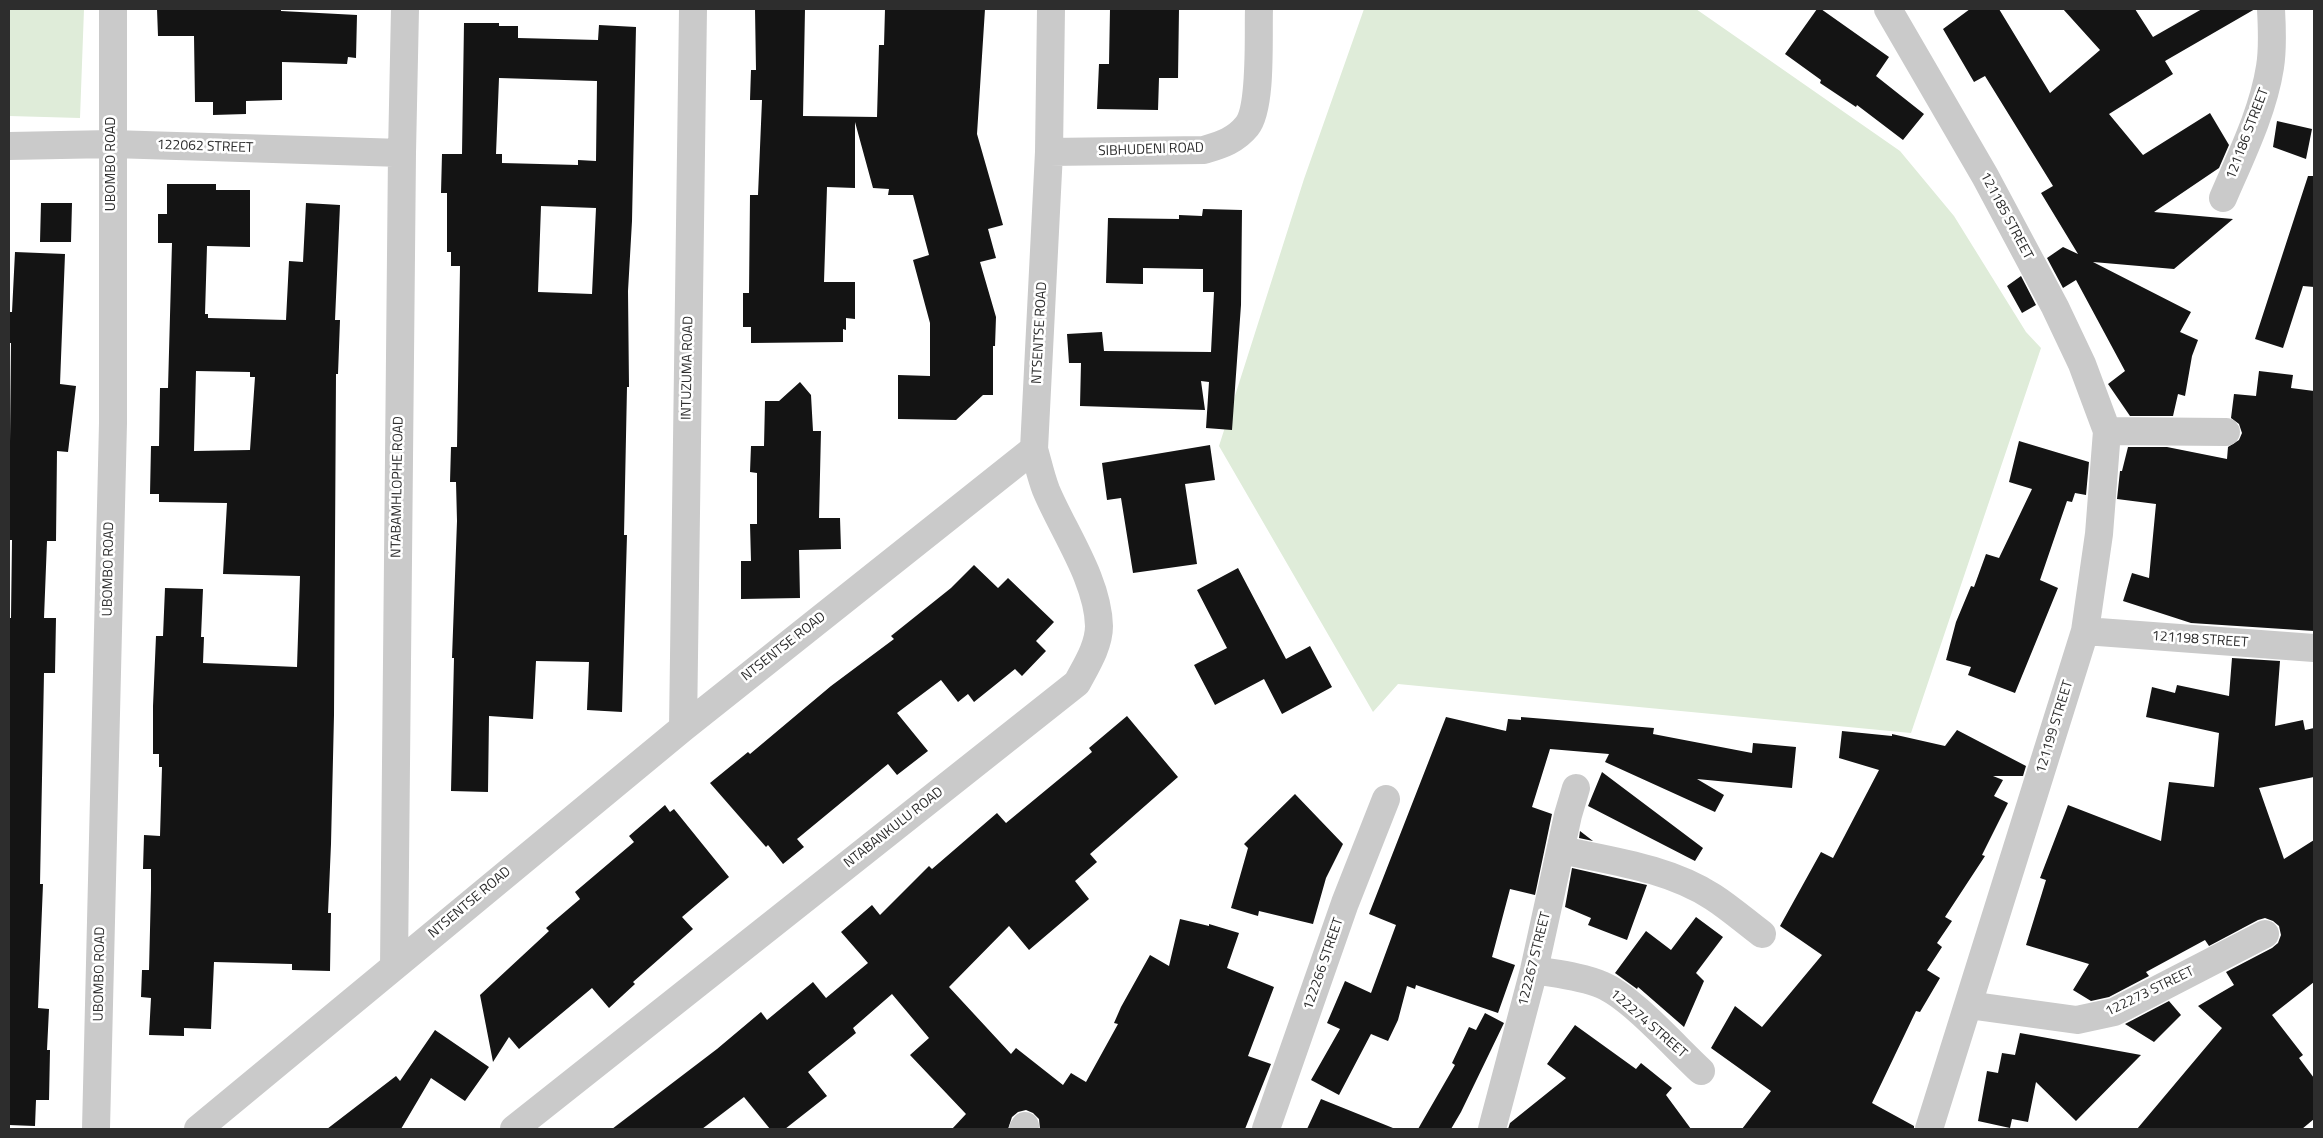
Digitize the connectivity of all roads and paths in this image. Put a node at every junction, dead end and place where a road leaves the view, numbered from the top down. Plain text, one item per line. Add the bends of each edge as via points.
1 (113, 9) edge
2 (406, 9) edge
3 (692, 9) edge
4 (1051, 9) edge
5 (1259, 9) edge
6 (1888, 9) edge
7 (2271, 9) edge
8 (112, 144) junction
9 (9, 146) edge
10 (1049, 152) junction
11 (402, 153) junction
12 (2223, 198) dead end
13 (2107, 432) junction
14 (2226, 432) dead end
15 (1034, 449) junction
16 (2085, 631) junction
17 (2314, 648) edge
18 (683, 728) junction
19 (1576, 788) dead end
20 (1386, 799) dead end
21 (1561, 850) junction
22 (1762, 934) dead end
23 (2265, 934) dead end
24 (394, 966) junction
25 (1534, 970) junction
26 (1968, 1005) junction
27 (1701, 1071) dead end
28 (96, 1129) edge
29 (198, 1129) edge
30 (514, 1129) edge
31 (1266, 1129) edge
32 (1492, 1129) edge
33 (1929, 1129) edge

1 - 8 street, UBOMBO ROAD
2 - 11 street, NTABAMHLOPHE ROAD
3 - 18 street, INTUZUMA ROAD
4 - 10 street, NTSENTSE ROAD
5 - 10 street, SIBHUDENI ROAD via 1257,89 1253,113 1248,126 1236,138 1204,150
6 - 13 street, 121185 STREET via 1985,176 2055,307 2082,364
7 - 12 street, 121186 STREET via 2271,65 2267,85 2251,134
8 - 9 street, 122062 STREET
8 - 11 street, 122062 STREET
8 - 28 street, UBOMBO ROAD via 113,423
10 - 15 street, NTSENTSE ROAD
11 - 24 street, NTABAMHLOPHE ROAD
13 - 14 street
13 - 16 street, 121199 STREET via 2099,534
15 - 18 street, NTSENTSE ROAD
15 - 30 street, NTABANKULU ROAD via 1046,489 1086,574 1095,603 1099,626 1092,655 1077,683
16 - 17 street, 121198 STREET
16 - 26 street, 121199 STREET
18 - 24 street, NTSENTSE ROAD
19 - 21 street, 122267 STREET
20 - 31 street, 122266 STREET via 1345,903
21 - 22 street via 1644,867 1682,882 1713,897
21 - 25 street, 122267 STREET
23 - 26 street, 122273 STREET via 2114,1012 2094,1017 2077,1020
24 - 29 street, NTSENTSE ROAD
25 - 27 street, 122274 STREET via 1586,980 1612,990
25 - 32 street, 122267 STREET
26 - 33 street, 121199 STREET

